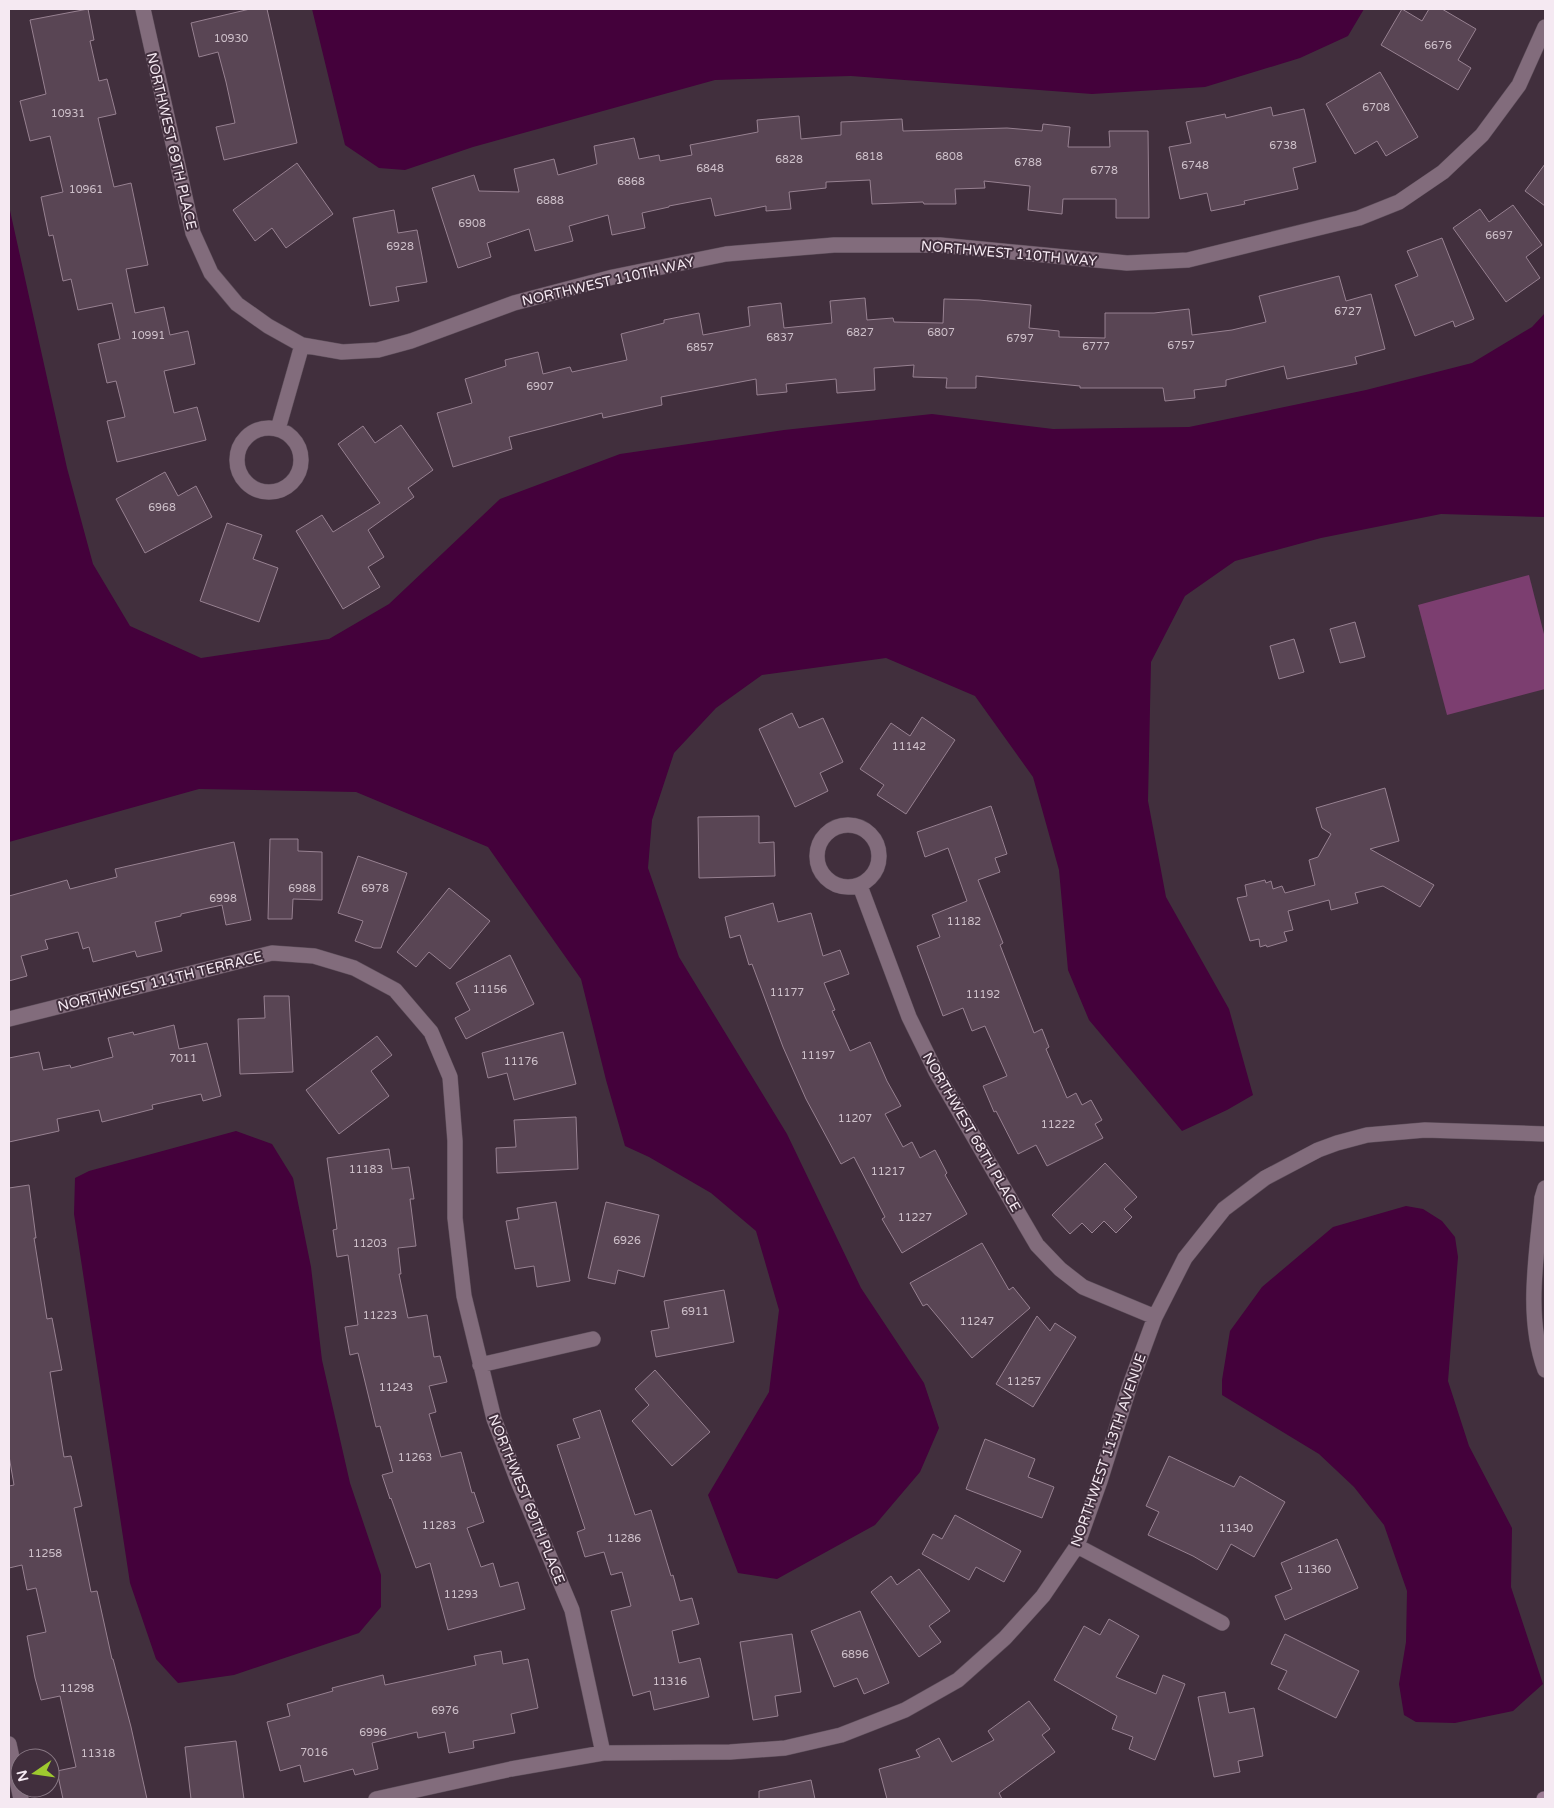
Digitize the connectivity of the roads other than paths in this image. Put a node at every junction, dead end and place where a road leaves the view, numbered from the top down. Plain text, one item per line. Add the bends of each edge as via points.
1 (143, 9) edge
2 (1545, 27) edge
3 (302, 345) junction
4 (278, 429) junction
5 (860, 886) junction
6 (395, 990) joint
7 (9, 1019) edge
8 (1545, 1134) edge
9 (1545, 1188) edge
10 (1155, 1318) junction
11 (1541, 1335) edge
12 (593, 1339) dead end
13 (480, 1365) junction
14 (1545, 1370) edge
15 (1076, 1546) junction
16 (1222, 1623) dead end
17 (9, 1744) edge
18 (603, 1754) junction
19 (21, 1799) edge
20 (376, 1799) edge

1 - 3 street, NORTHWEST 69TH PLACE via 193,233 211,273 237,304
2 - 3 street, NORTHWEST 110TH WAY via 1519,85 1482,135 1443,172 1399,202 1360,218 1188,260 1128,263 940,245 834,245 726,254 613,277 514,303 378,350 342,352
3 - 4 street
4 - 4 street via 256,430 240,445 237,466 248,485 258,490 278,491 288,486 299,470 301,460 297,446
5 - 5 street via 850,888 830,882 819,866 819,845 828,833 842,826 862,828 878,848 879,863 875,873
5 - 10 street, NORTHWEST 68TH PLACE via 909,1017 936,1072 1037,1245 1083,1287
6 - 7 street, NORTHWEST 111TH TERRACE via 354,968 314,956 272,953
6 - 13 street, NORTHWEST 69TH PLACE via 431,1032 450,1077 455,1218 464,1296
8 - 10 street, NORTHWEST 113TH AVENUE via 1425,1130 1367,1135 1318,1150 1266,1178 1224,1209 1184,1258
9 - 11 street via 1534,1285
10 - 15 street, NORTHWEST 113TH AVENUE
11 - 14 street via 1540,1357
12 - 13 street
13 - 18 street, NORTHWEST 69TH PLACE via 494,1419 572,1610
15 - 16 street
15 - 18 street, NORTHWEST 113TH AVENUE via 1043,1596 1005,1638 958,1680 905,1710 841,1735 785,1748
17 - 19 street
18 - 20 street, NORTHWEST 113TH AVENUE

